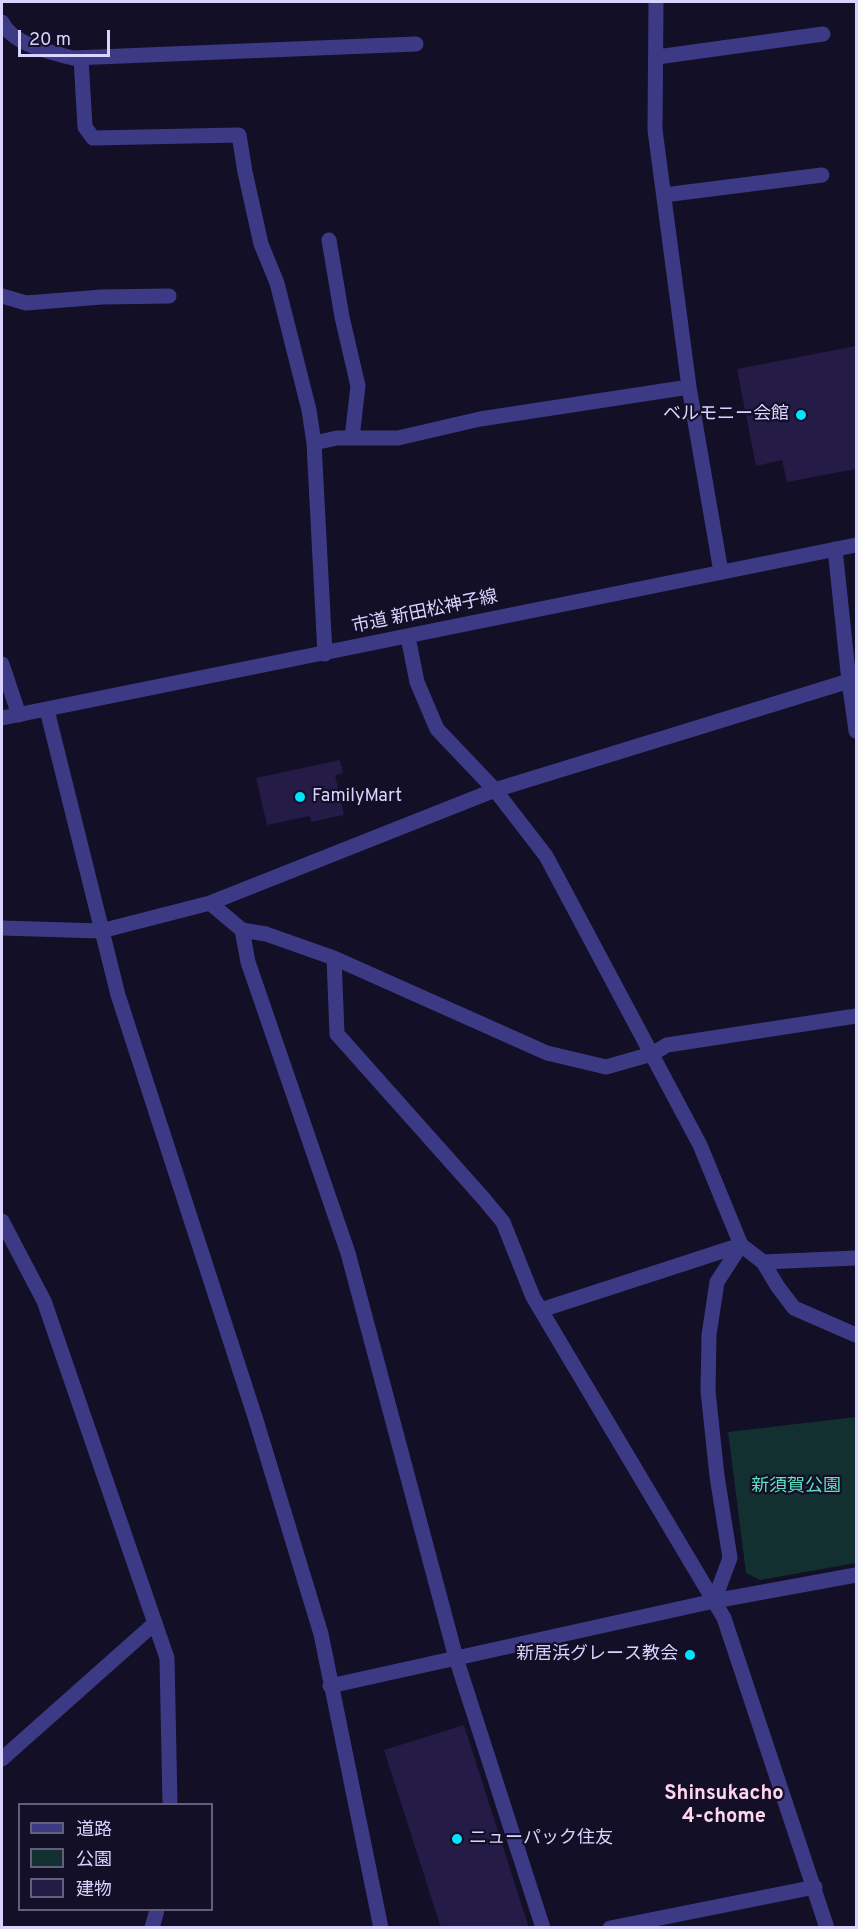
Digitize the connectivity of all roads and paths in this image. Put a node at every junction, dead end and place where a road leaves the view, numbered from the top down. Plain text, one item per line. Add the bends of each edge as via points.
1 (656, 2) edge
2 (2, 22) edge
3 (824, 33) dead end
4 (416, 44) dead end
5 (657, 57) junction
6 (81, 58) junction
7 (822, 175) dead end
8 (664, 195) junction
9 (329, 240) dead end
10 (2, 296) edge
11 (170, 296) dead end
12 (689, 387) junction
13 (352, 438) junction
14 (314, 443) junction
15 (856, 545) edge
16 (835, 549) junction
17 (721, 572) junction
18 (408, 637) junction
19 (325, 654) junction
20 (2, 664) edge
21 (849, 681) junction
22 (47, 710) junction
23 (19, 715) junction
24 (2, 718) edge
25 (856, 730) edge
26 (495, 790) junction
27 (210, 903) junction
28 (2, 928) edge
29 (242, 930) junction
30 (101, 931) junction
31 (334, 958) junction
32 (856, 1016) edge
33 (652, 1054) junction
34 (2, 1221) edge
35 (741, 1245) junction
36 (856, 1258) edge
37 (763, 1262) junction
38 (541, 1310) junction
39 (856, 1335) edge
40 (856, 1575) edge
41 (714, 1601) junction
42 (155, 1623) junction
43 (456, 1658) junction
44 (330, 1686) junction
45 (2, 1760) edge
46 (170, 1803) edge
47 (815, 1887) junction
48 (157, 1911) edge
49 (152, 1928) edge
50 (381, 1928) edge
51 (543, 1928) edge
52 (610, 1928) edge
53 (827, 1928) edge

1 - 5 street
2 - 6 street via 6,31 38,49
3 - 5 street
4 - 6 street
5 - 8 street via 655,130
6 - 14 street via 85,127 93,138 239,135 261,244 277,283
7 - 8 street
8 - 12 street
9 - 13 street via 358,386
10 - 11 street via 26,303
12 - 13 street via 480,419 398,438
12 - 17 street
13 - 14 street
14 - 19 street
15 - 16 street, 市道 新田松神子線
16 - 17 street, 市道 新田松神子線
16 - 21 street
17 - 18 street, 市道 新田松神子線
18 - 19 street, 市道 新田松神子線
18 - 26 street via 417,682 437,729
19 - 22 street, 市道 新田松神子線
20 - 23 street
21 - 25 street
21 - 26 street
22 - 23 street, 市道 新田松神子線
22 - 30 street
23 - 24 street, 市道 新田松神子線
26 - 27 street
26 - 33 street via 546,856
27 - 29 street
27 - 30 street
28 - 30 street
29 - 31 street via 266,934
29 - 43 street via 248,962 348,1253
30 - 44 street via 118,995 294,1542 321,1634
31 - 33 street via 547,1053 606,1067
31 - 38 street via 337,1034 503,1222
32 - 33 street via 667,1045
33 - 35 street via 700,1145
34 - 42 street via 44,1301
35 - 37 street
35 - 38 street
35 - 41 street via 717,1282 709,1335 708,1391 730,1558
36 - 37 street
37 - 39 street via 794,1308
38 - 41 street
40 - 41 street
41 - 43 street
41 - 47 street
42 - 45 street
42 - 46 street via 167,1658
43 - 44 street
43 - 51 street
44 - 50 street
47 - 52 street
47 - 53 street
48 - 49 street

